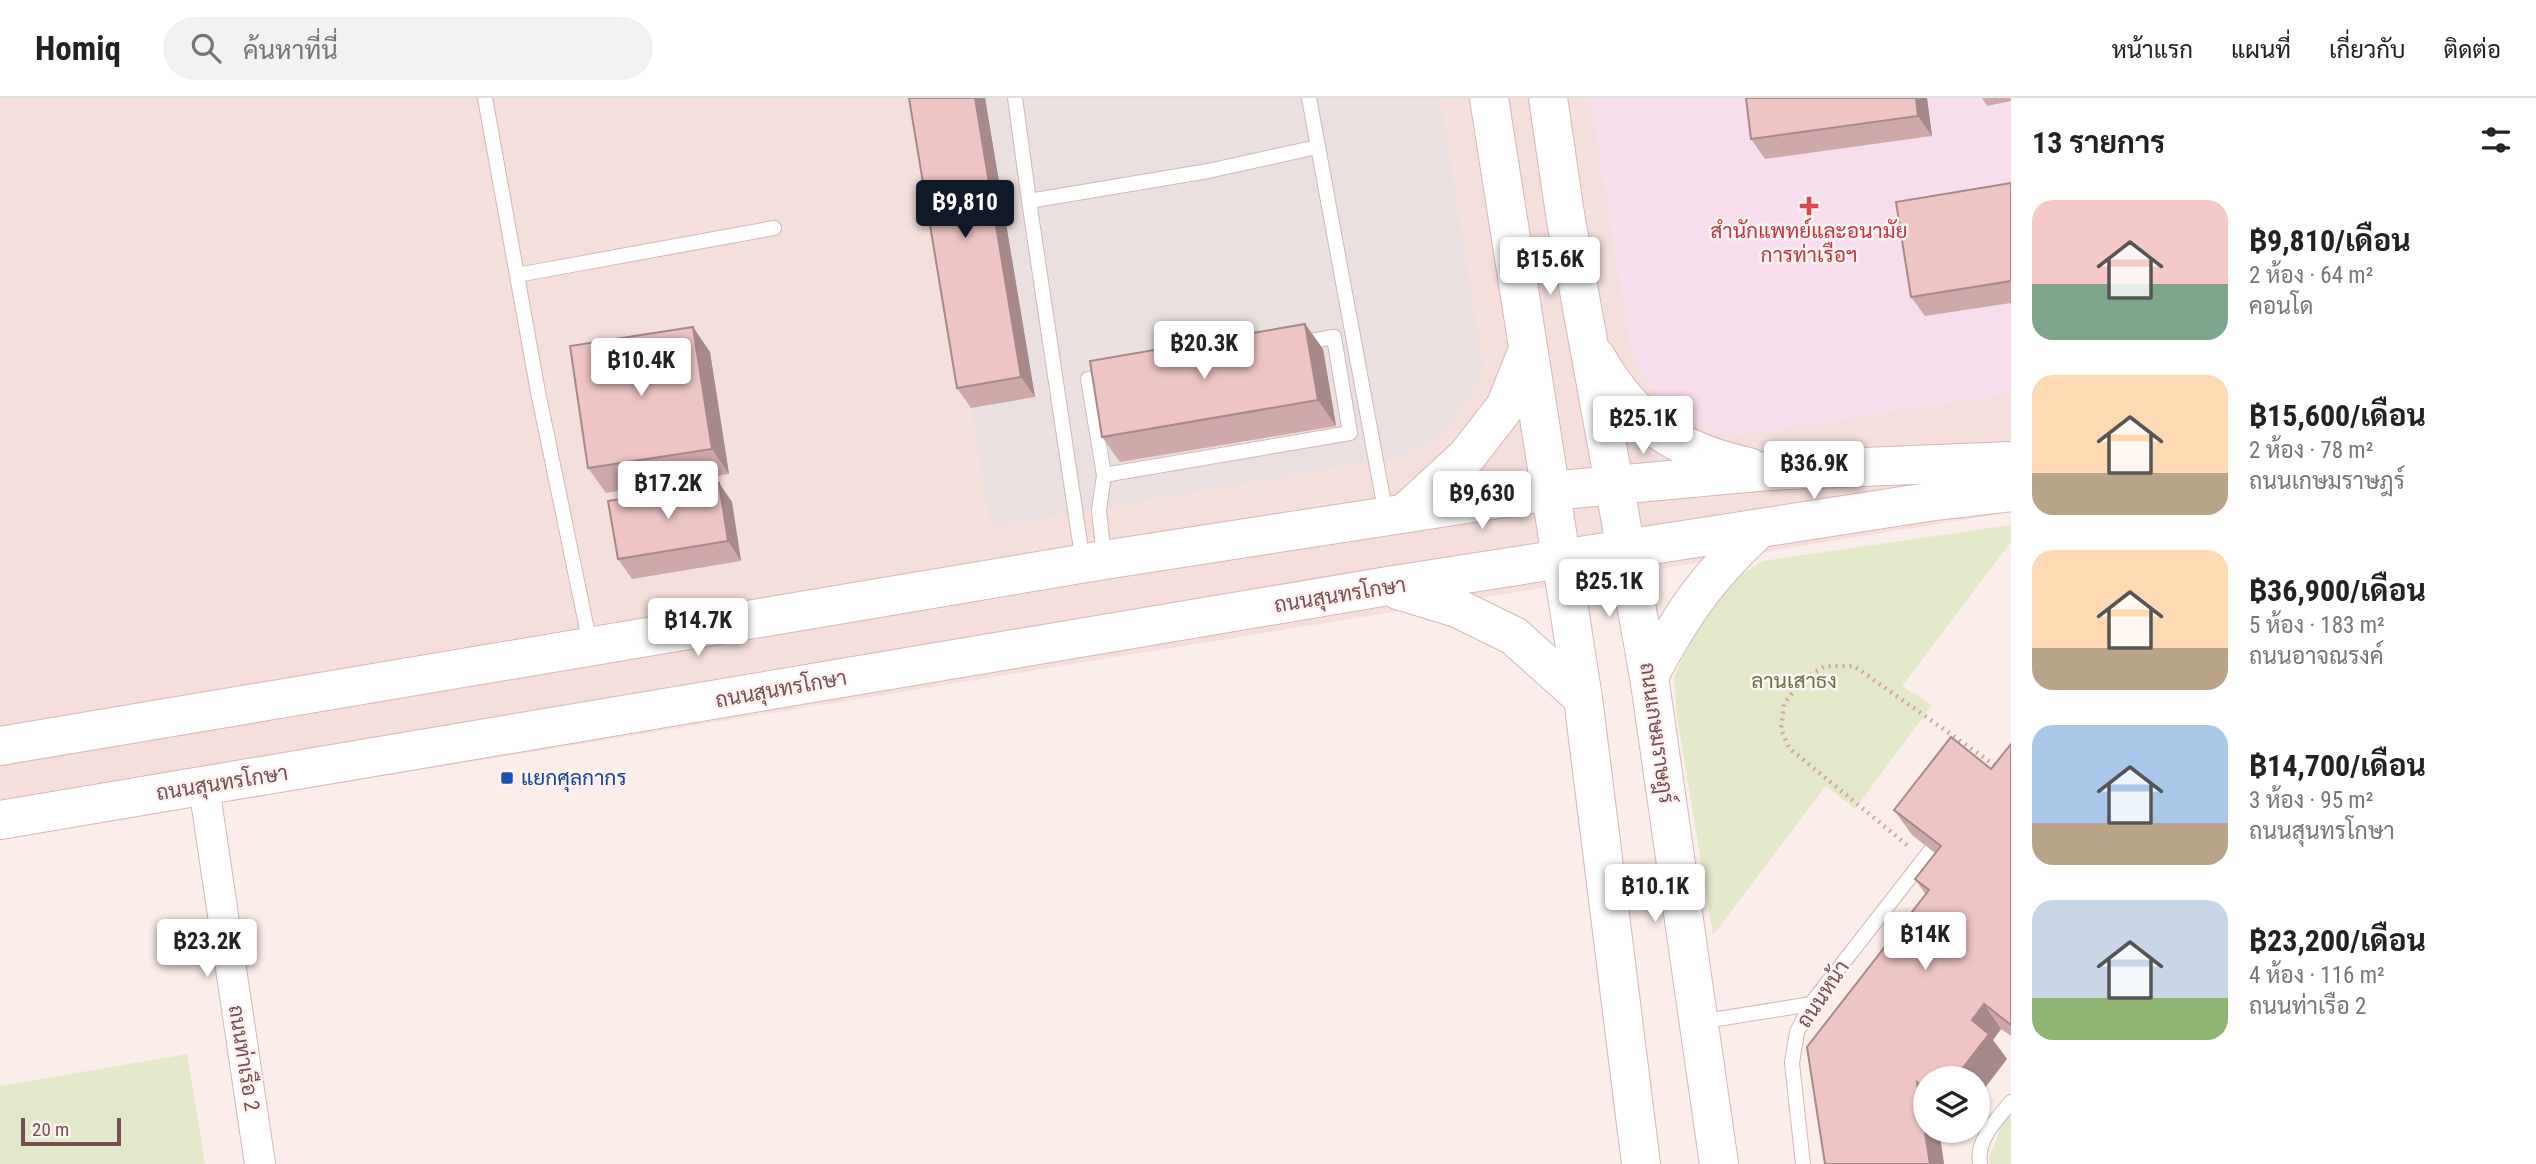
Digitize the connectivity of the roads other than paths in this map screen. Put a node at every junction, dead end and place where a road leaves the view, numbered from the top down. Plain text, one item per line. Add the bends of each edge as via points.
1 (485, 98) edge
2 (1015, 98) edge
3 (1309, 98) edge
4 (1489, 98) edge
5 (1548, 98) edge
6 (1317, 147) junction
7 (1029, 201) junction
8 (774, 228) dead end
9 (517, 275) junction
10 (1588, 343) junction
11 (1280, 346) edge
12 (1527, 350) junction
13 (1129, 372) edge
14 (2011, 461) edge
15 (1768, 471) junction
16 (1104, 475) junction
17 (1613, 486) junction
18 (1550, 491) junction
19 (2011, 492) edge
20 (1396, 514) junction
21 (1760, 528) junction
22 (1627, 551) junction
23 (1094, 561) junction
24 (1562, 561) junction
25 (1388, 586) junction
26 (591, 646) junction
27 (1649, 676) junction
28 (1583, 698) junction
29 (0, 746) edge
30 (204, 787) junction
31 (0, 820) edge
32 (1927, 854) edge
33 (1811, 1003) junction
34 (1699, 1022) junction
35 (2011, 1102) edge
36 (260, 1164) edge
37 (1641, 1164) edge
38 (1719, 1164) edge
39 (1803, 1164) edge
40 (1980, 1164) edge

1 - 9 lane
2 - 7 lane
3 - 6 lane
4 - 12 main road
5 - 10 main road, ถนนเกษมราษฎร์
6 - 7 lane via 1208,171
6 - 20 lane
7 - 23 lane
8 - 9 lane
9 - 26 lane
10 - 15 main road via 1616,392 1661,432 1725,462
10 - 17 main road, ถนนเกษมราษฎร์
11 - 16 lane via 1334,337 1350,433
12 - 18 main road
12 - 20 main road via 1505,407 1467,456
13 - 16 lane via 1088,379
14 - 15 main road
15 - 17 main road
16 - 23 lane
17 - 18 main road
17 - 22 main road, ถนนเกษมราษฎร์
18 - 20 main road
18 - 24 main road
19 - 21 main road, ถนนสุนทรโกษา
20 - 23 main road
21 - 22 main road, ถนนสุนทรโกษา
21 - 27 main road via 1695,597
22 - 24 main road, ถนนสุนทรโกษา
22 - 27 main road, ถนนเกษมราษฎร์
23 - 26 main road
24 - 25 main road, ถนนสุนทรโกษา
24 - 28 main road
25 - 28 main road via 1457,608 1505,631 1541,657
25 - 30 main road, ถนนสุนทรโกษา
26 - 29 main road
27 - 34 main road, ถนนเกษมราษฎร์
28 - 37 main road
30 - 31 main road, ถนนสุนทรโกษา
30 - 36 street, ถนนท่าเรือ 2
32 - 33 lane, ถนนหน้า
33 - 34 lane
33 - 39 lane, ถนนหน้า via 1797,1032 1793,1063
34 - 38 main road, ถนนเกษมราษฎร์
35 - 40 lane via 1984,1137 1978,1153

